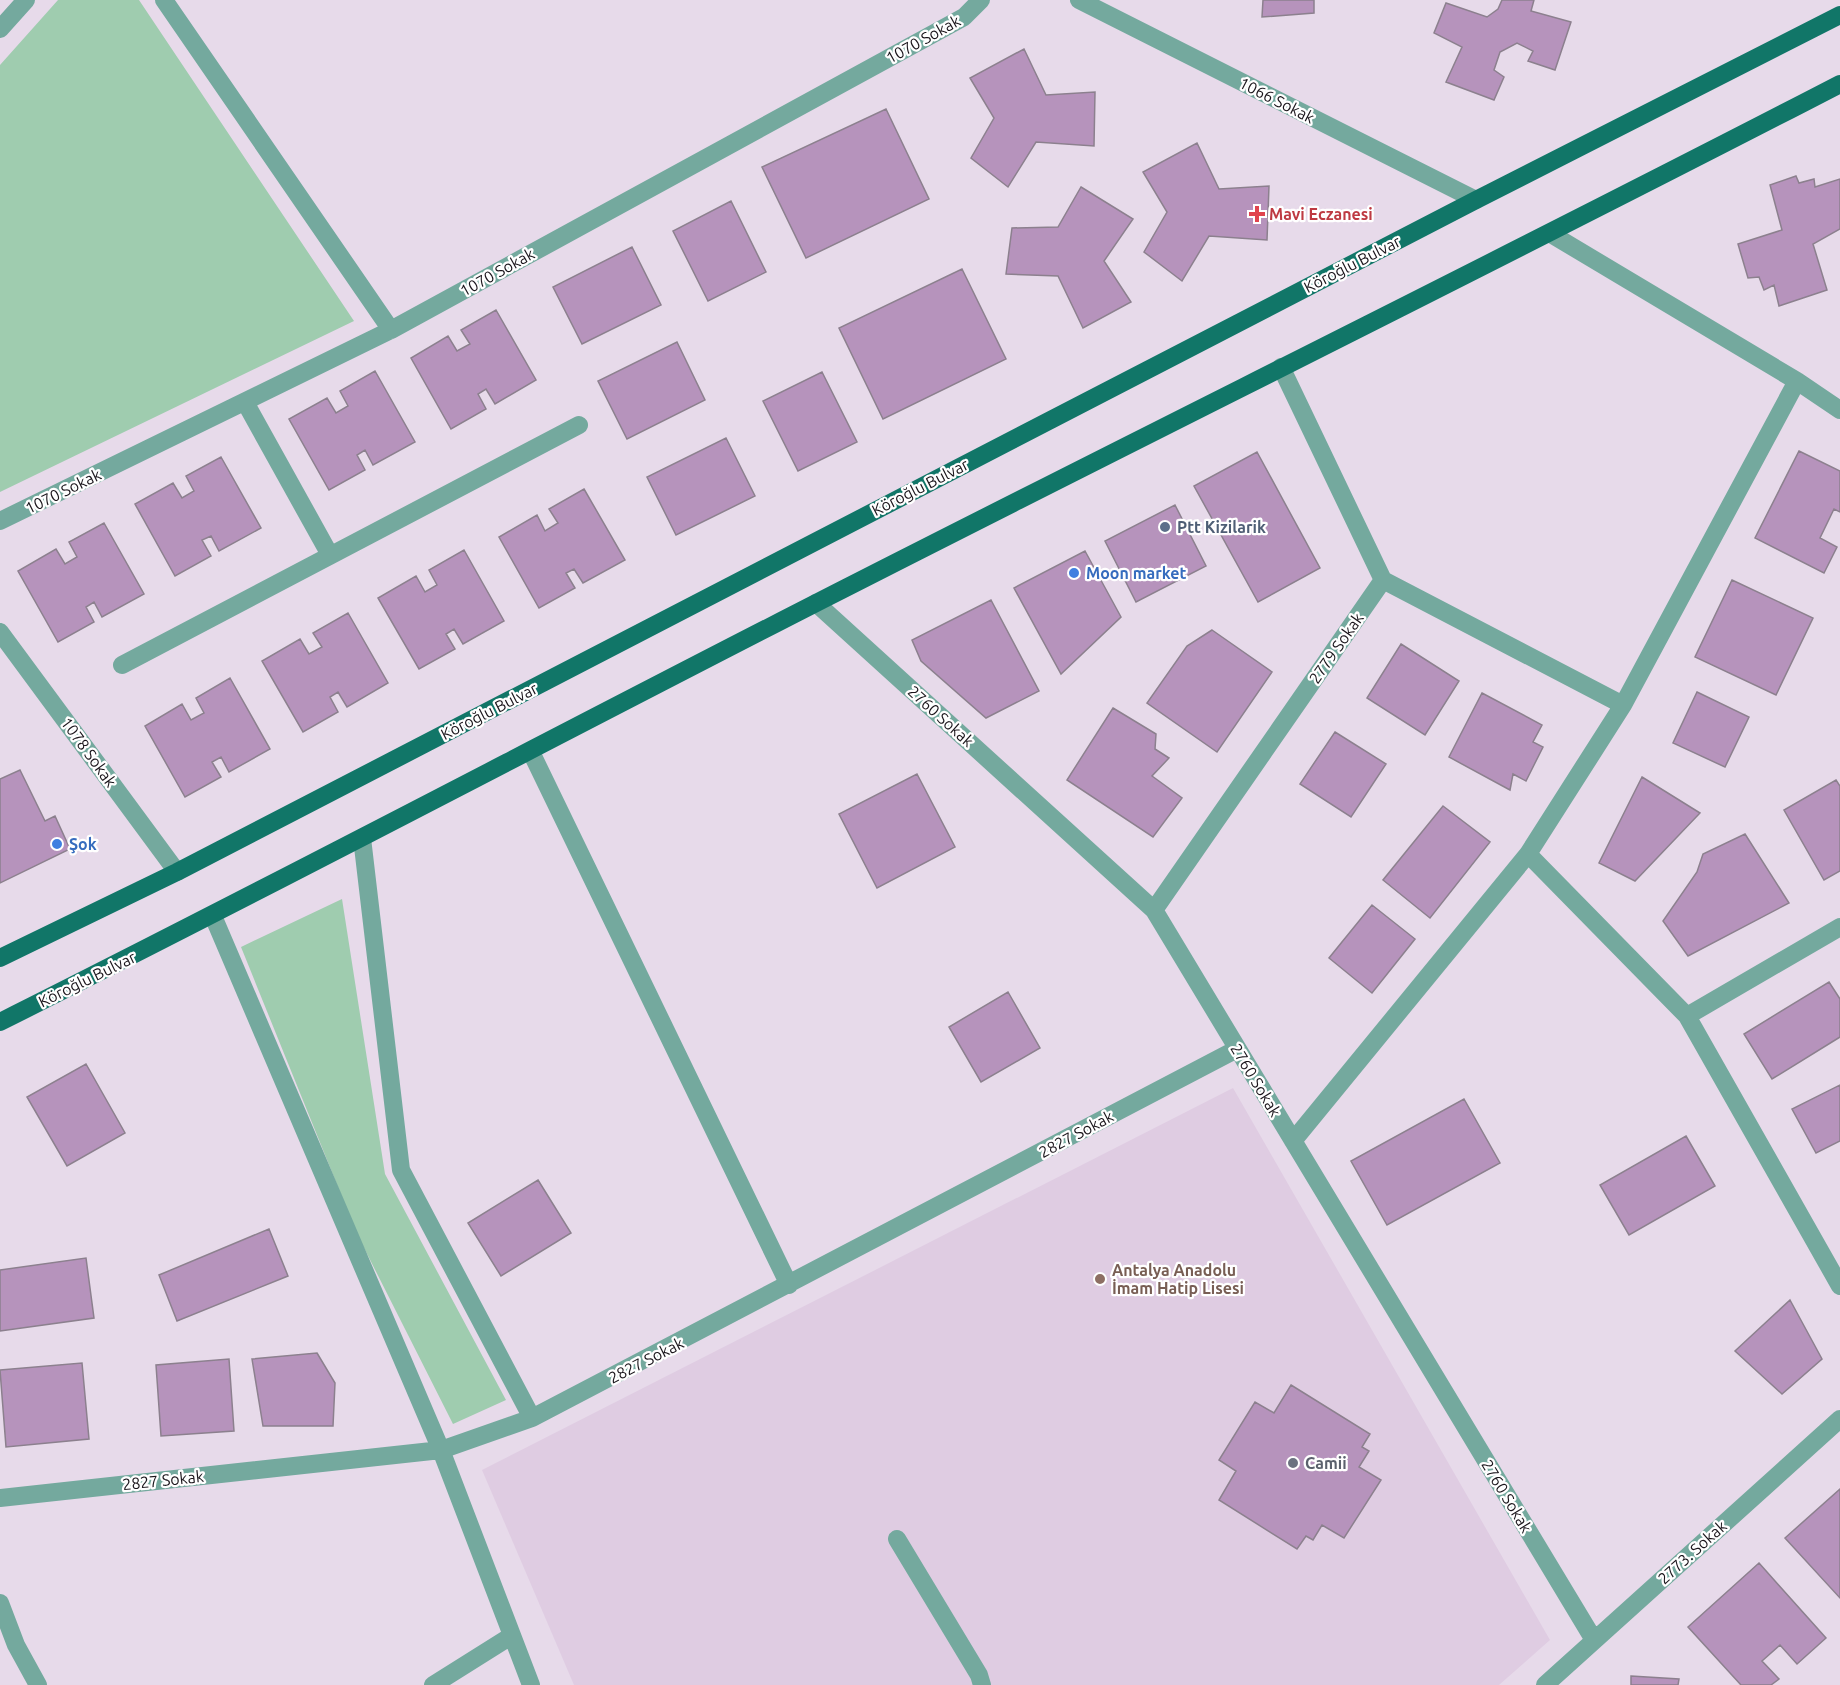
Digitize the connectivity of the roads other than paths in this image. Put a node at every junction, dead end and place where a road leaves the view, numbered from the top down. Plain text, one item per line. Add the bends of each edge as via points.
1 (26, 0) edge
2 (164, 0) edge
3 (981, 0) edge
4 (1078, 0) edge
5 (1840, 15) edge
6 (0, 29) edge
7 (1840, 84) edge
8 (1476, 200) junction
9 (1551, 234) junction
10 (391, 330) junction
11 (1281, 367) junction
12 (1797, 381) junction
13 (245, 402) junction
14 (1840, 410) edge
15 (579, 425) dead end
16 (0, 521) edge
17 (330, 555) junction
18 (1383, 580) junction
19 (816, 603) junction
20 (0, 632) edge
21 (122, 665) dead end
22 (1623, 705) junction
23 (531, 752) junction
24 (362, 838) junction
25 (1528, 854) junction
26 (177, 872) junction
27 (1154, 910) junction
28 (213, 916) junction
29 (1840, 927) edge
30 (0, 958) edge
31 (1687, 1017) junction
32 (0, 1022) edge
33 (1237, 1049) junction
34 (1293, 1141) junction
35 (789, 1285) junction
36 (1840, 1286) edge
37 (532, 1418) junction
38 (1840, 1419) edge
39 (441, 1450) junction
40 (0, 1498) edge
41 (897, 1539) dead end
42 (0, 1603) edge
43 (511, 1636) junction
44 (1594, 1640) junction
45 (38, 1685) edge
46 (433, 1685) edge
47 (531, 1685) edge
48 (982, 1685) edge
49 (1545, 1685) edge

1 - 6 street
2 - 10 street
3 - 10 street, 1070 Sokak via 964,17
4 - 8 street, 1066 Sokak
5 - 8 main road, Köroğlu Bulvar
7 - 9 main road, Köroğlu Bulvar
8 - 26 main road, Köroğlu Bulvar
9 - 11 main road, Köroğlu Bulvar
9 - 12 street
10 - 13 street, 1070 Sokak
11 - 18 street
11 - 19 main road, Köroğlu Bulvar
12 - 14 street
12 - 22 street
13 - 16 street, 1070 Sokak
13 - 17 street
15 - 17 street
17 - 21 street
18 - 22 street
18 - 27 street, 2779 Sokak
19 - 23 main road, Köroğlu Bulvar
19 - 27 street, 2760 Sokak
20 - 26 street, 1078 Sokak
22 - 25 street
23 - 24 main road, Köroğlu Bulvar
23 - 35 street
24 - 28 main road, Köroğlu Bulvar
24 - 37 street via 401,1170
25 - 31 street
25 - 34 street
26 - 30 main road, Köroğlu Bulvar
27 - 33 street, 2760 Sokak
28 - 32 main road, Köroğlu Bulvar
28 - 39 street
29 - 31 street
31 - 36 street
33 - 34 street, 2760 Sokak
33 - 35 street, 2827 Sokak
34 - 44 street, 2760 Sokak
35 - 37 street, 2827 Sokak
37 - 39 street, 2827 Sokak
38 - 44 street, 2773. Sokak
39 - 40 street, 2827 Sokak
39 - 43 street
41 - 48 street
42 - 45 street via 16,1645
43 - 46 street
43 - 47 street
44 - 49 street, 2773. Sokak

